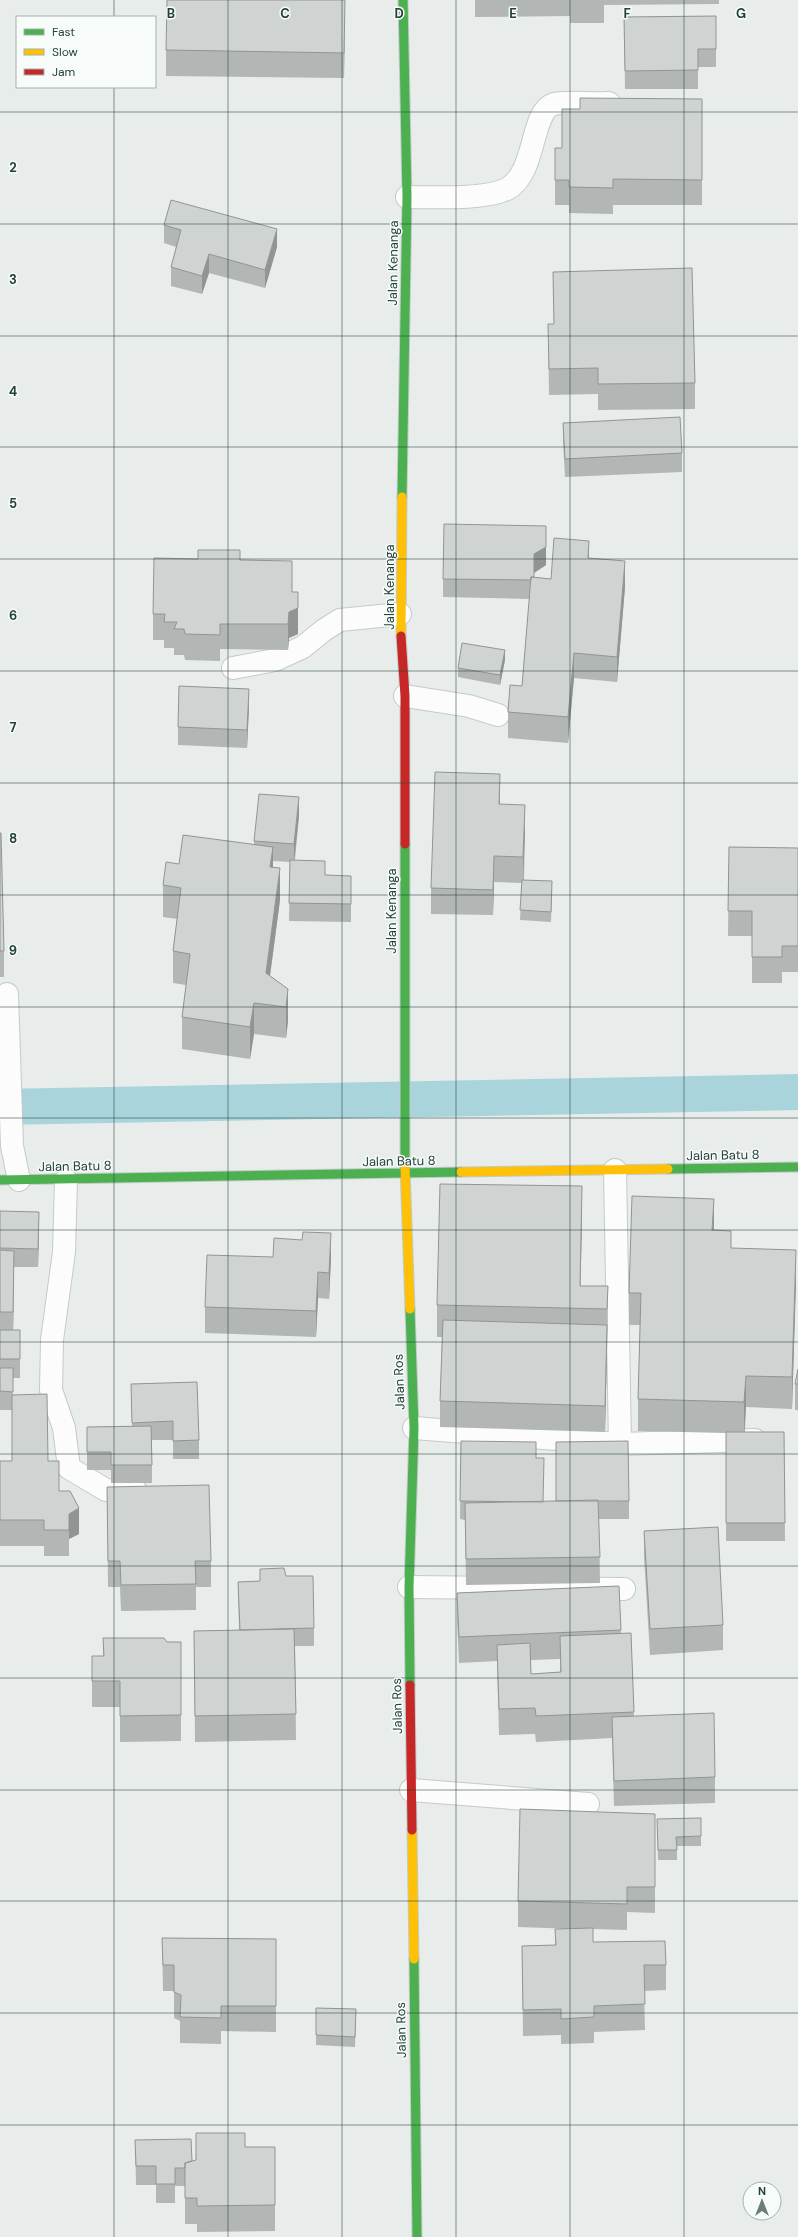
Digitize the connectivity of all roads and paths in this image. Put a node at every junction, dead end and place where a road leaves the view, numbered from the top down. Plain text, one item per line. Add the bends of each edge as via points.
1 (403, 0) edge
2 (632, 103) edge
3 (407, 197) junction
4 (400, 614) junction
5 (233, 668) dead end
6 (405, 696) junction
7 (498, 715) dead end
8 (6, 994) dead end
9 (798, 1167) edge
10 (615, 1170) junction
11 (405, 1174) junction
12 (9, 1180) edge
13 (66, 1180) junction
14 (414, 1428) junction
15 (755, 1440) edge
16 (620, 1444) junction
17 (155, 1491) edge
18 (409, 1587) junction
19 (624, 1590) dead end
20 (411, 1790) junction
21 (588, 1804) dead end
22 (417, 2237) edge

1 - 3 street, Jalan Kenanga
2 - 3 street via 554,104 543,111 522,175 507,189 479,196
3 - 4 street, Jalan Kenanga
4 - 5 street via 340,620 303,647 275,660
4 - 6 street, Jalan Kenanga
6 - 7 street via 469,706
6 - 11 street, Jalan Kenanga
8 - 12 street via 12,1146
9 - 10 street, Jalan Batu 8
10 - 11 street, Jalan Batu 8
10 - 16 street
11 - 13 street, Jalan Batu 8
11 - 14 street, Jalan Ros
12 - 13 street, Jalan Batu 8
13 - 17 street via 64,1252 52,1340 51,1390 64,1428 69,1468 106,1490
14 - 16 street
14 - 18 street, Jalan Ros
15 - 16 street
18 - 19 street
18 - 20 street, Jalan Ros
20 - 21 street
20 - 22 street, Jalan Ros

